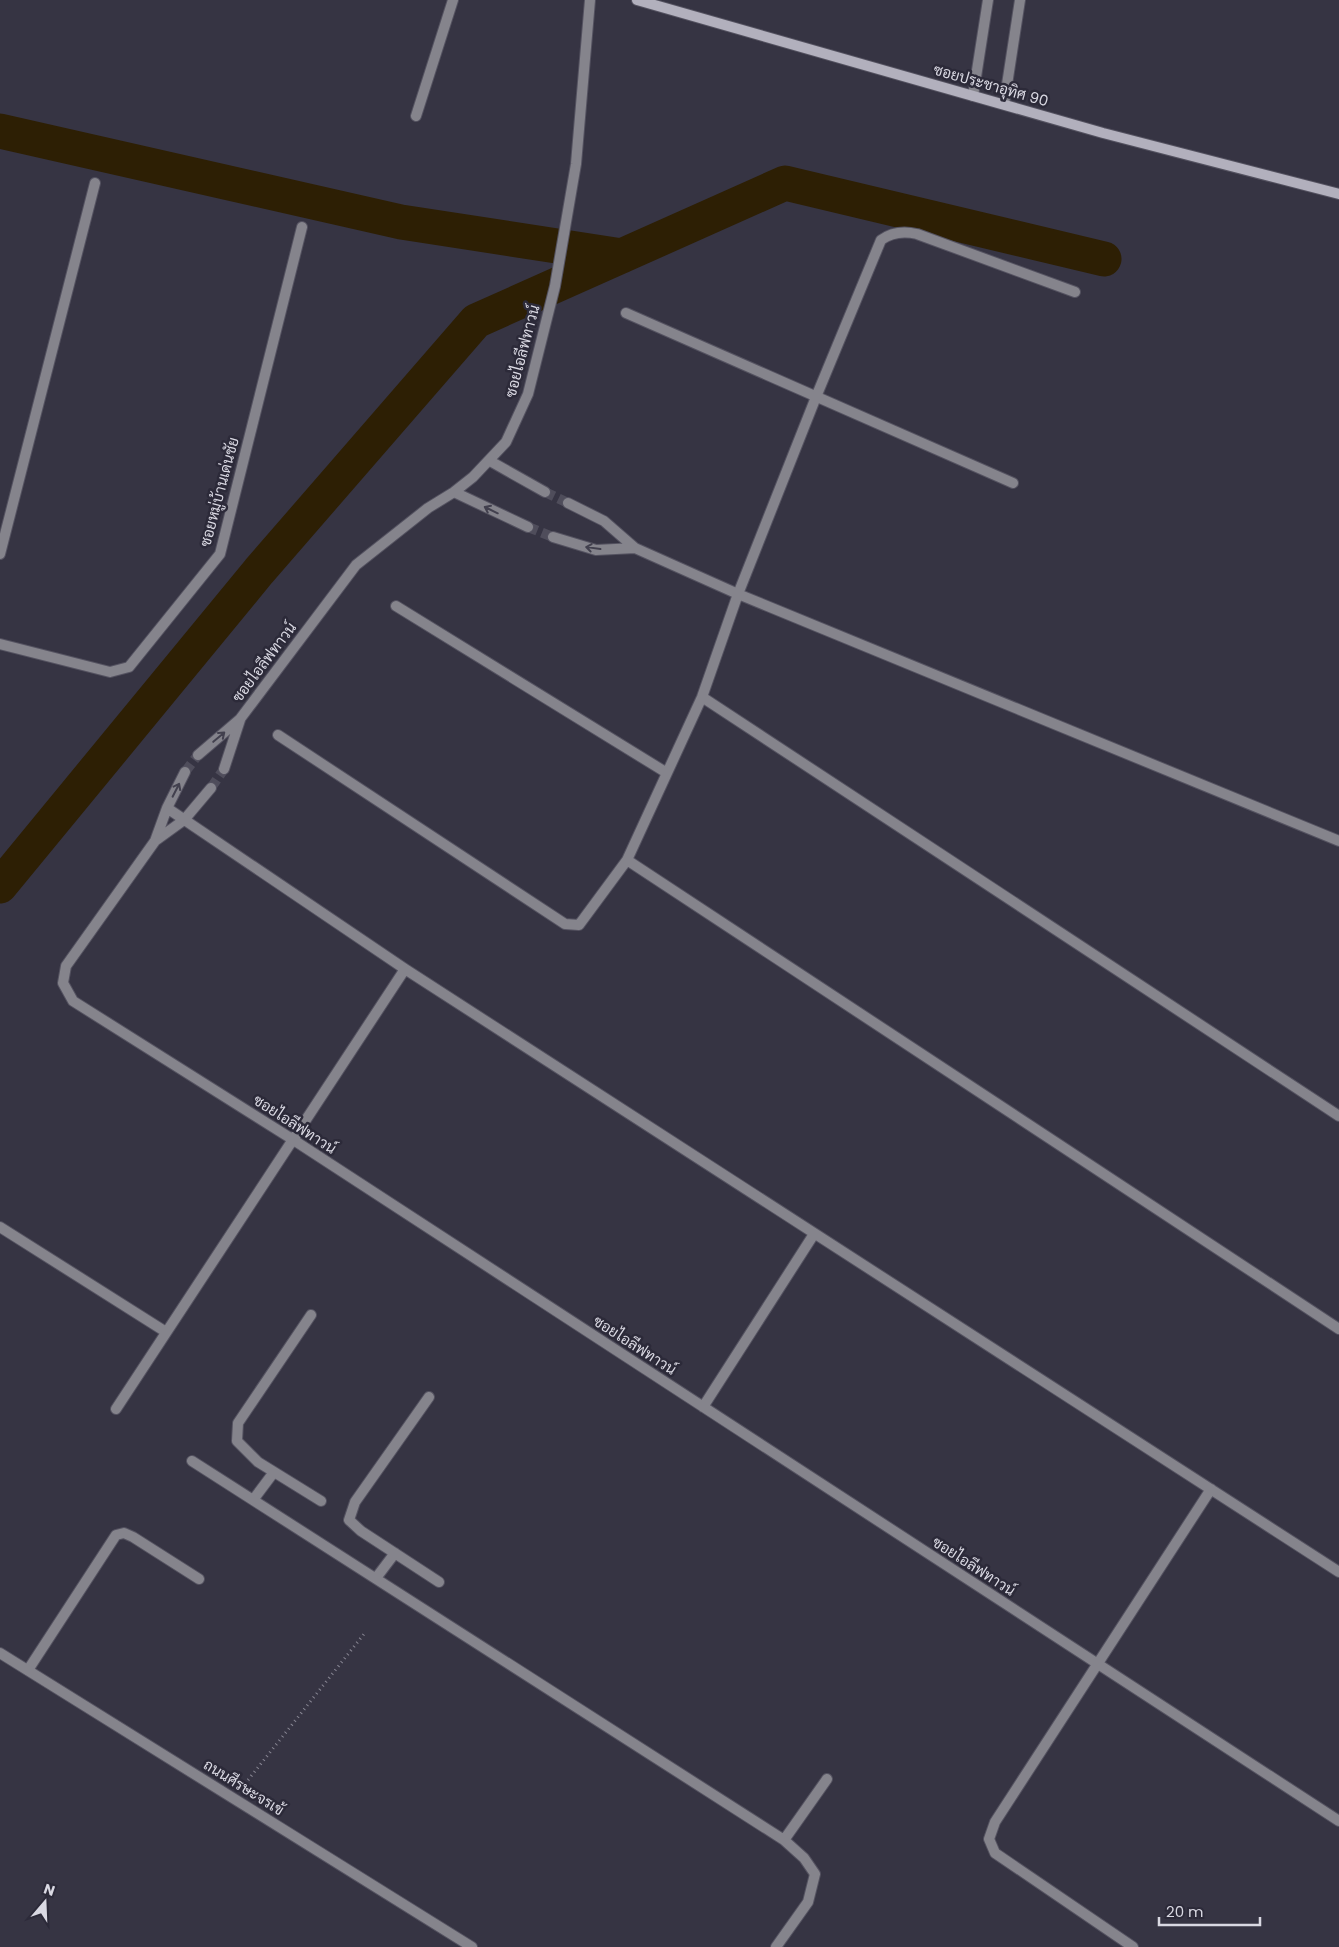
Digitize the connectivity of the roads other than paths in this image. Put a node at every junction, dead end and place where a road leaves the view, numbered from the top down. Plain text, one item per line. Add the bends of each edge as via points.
1 (453, 0) edge
2 (590, 0) edge
3 (637, 0) edge
4 (988, 0) edge
5 (1020, 0) edge
6 (974, 96) junction
7 (1004, 104) junction
8 (416, 116) dead end
9 (95, 183) dead end
10 (1339, 194) edge
11 (302, 227) dead end
12 (1076, 292) dead end
13 (626, 313) dead end
14 (816, 396) junction
15 (490, 461) junction
16 (1013, 483) dead end
17 (454, 492) junction
18 (545, 492) tunnel mouth
19 (568, 503) tunnel mouth
20 (528, 528) tunnel mouth
21 (552, 536) tunnel mouth
22 (636, 548) junction
23 (0, 554) edge
24 (738, 594) junction
25 (396, 606) dead end
26 (4, 645) edge
27 (0, 655) edge
28 (702, 697) junction
29 (240, 719) junction
30 (278, 734) dead end
31 (198, 755) tunnel mouth
32 (224, 769) tunnel mouth
33 (185, 772) tunnel mouth
34 (667, 774) junction
35 (211, 788) tunnel mouth
36 (167, 808) junction
37 (184, 820) junction
38 (156, 840) junction
39 (1339, 841) edge
40 (627, 860) junction
41 (405, 969) junction
42 (1339, 1116) edge
43 (292, 1139) junction
44 (0, 1227) edge
45 (814, 1234) junction
46 (311, 1314) dead end
47 (1339, 1329) edge
48 (166, 1332) junction
49 (429, 1397) dead end
50 (703, 1408) junction
51 (116, 1409) dead end
52 (192, 1461) dead end
53 (274, 1472) junction
54 (1211, 1489) junction
55 (253, 1500) junction
56 (322, 1501) dead end
57 (395, 1553) junction
58 (1339, 1572) edge
59 (199, 1578) dead end
60 (376, 1578) junction
61 (439, 1582) dead end
62 (0, 1653) edge
63 (1098, 1665) junction
64 (28, 1670) junction
65 (827, 1779) dead end
66 (1339, 1821) edge
67 (784, 1840) junction
68 (472, 1947) edge
69 (776, 1947) edge
70 (1133, 1947) edge

1 - 8 street
2 - 15 street, ซอยไอลีฟทาวน์ via 576,164 555,286 528,394 506,442
3 - 6 street, ซอยประชาอุทิศ 90
4 - 6 street
5 - 7 street
6 - 7 street, ซอยประชาอุทิศ 90
7 - 10 street, ซอยประชาอุทิศ 90
9 - 23 street
11 - 26 street, ซอยหมู่บ้านเด่นชัย via 220,554 129,667 110,672
12 - 14 street via 917,234 904,232 887,236 881,240
13 - 14 street
14 - 16 street
14 - 24 street
15 - 17 street, ซอยไอลีฟทาวน์
15 - 18 street
20 -> 17 street
17 - 29 street, ซอยไอลีฟทาวน์ via 428,508 356,566
19 - 22 street via 604,522
22 -> 21 street via 596,550
22 - 24 street
24 - 28 street
24 - 39 street
25 - 34 street
26 - 27 street
28 - 34 street
28 - 42 street
31 -> 29 street, ซอยไอลีฟทาวน์
29 - 32 street, ซอยไอลีฟทาวน์
30 - 40 street via 565,924 581,924
36 -> 33 street, ซอยไอลีฟทาวน์
34 - 40 street
35 - 37 street, ซอยไอลีฟทาวน์
36 - 37 street
36 - 38 street, ซอยไอลีฟทาวน์
37 - 38 street, ซอยไอลีฟทาวน์
37 - 41 street
38 - 43 street, ซอยไอลีฟทาวน์ via 66,966 63,983 73,1001
40 - 47 street
41 - 43 street
41 - 45 street
43 - 48 street
43 - 50 street, ซอยไอลีฟทาวน์
44 - 48 street
45 - 50 street
45 - 54 street
46 - 53 street via 238,1424 237,1441 258,1462
48 - 51 street
49 - 57 street via 355,1502 349,1520
50 - 63 street, ซอยไอลีฟทาวน์
52 - 55 street
53 - 55 street
53 - 56 street
54 - 58 street
54 - 63 street
55 - 60 street
57 - 60 street
57 - 61 street
59 - 64 street via 132,1537 124,1533 116,1535
60 - 67 street
62 - 64 street, ถนนศีรษะจรเข้
63 - 66 street, ซอยไอลีฟทาวน์
63 - 70 street via 995,1822 989,1839 995,1853
64 - 68 street, ถนนศีรษะจรเข้
65 - 67 street
67 - 69 street via 804,1858 815,1874 808,1902

